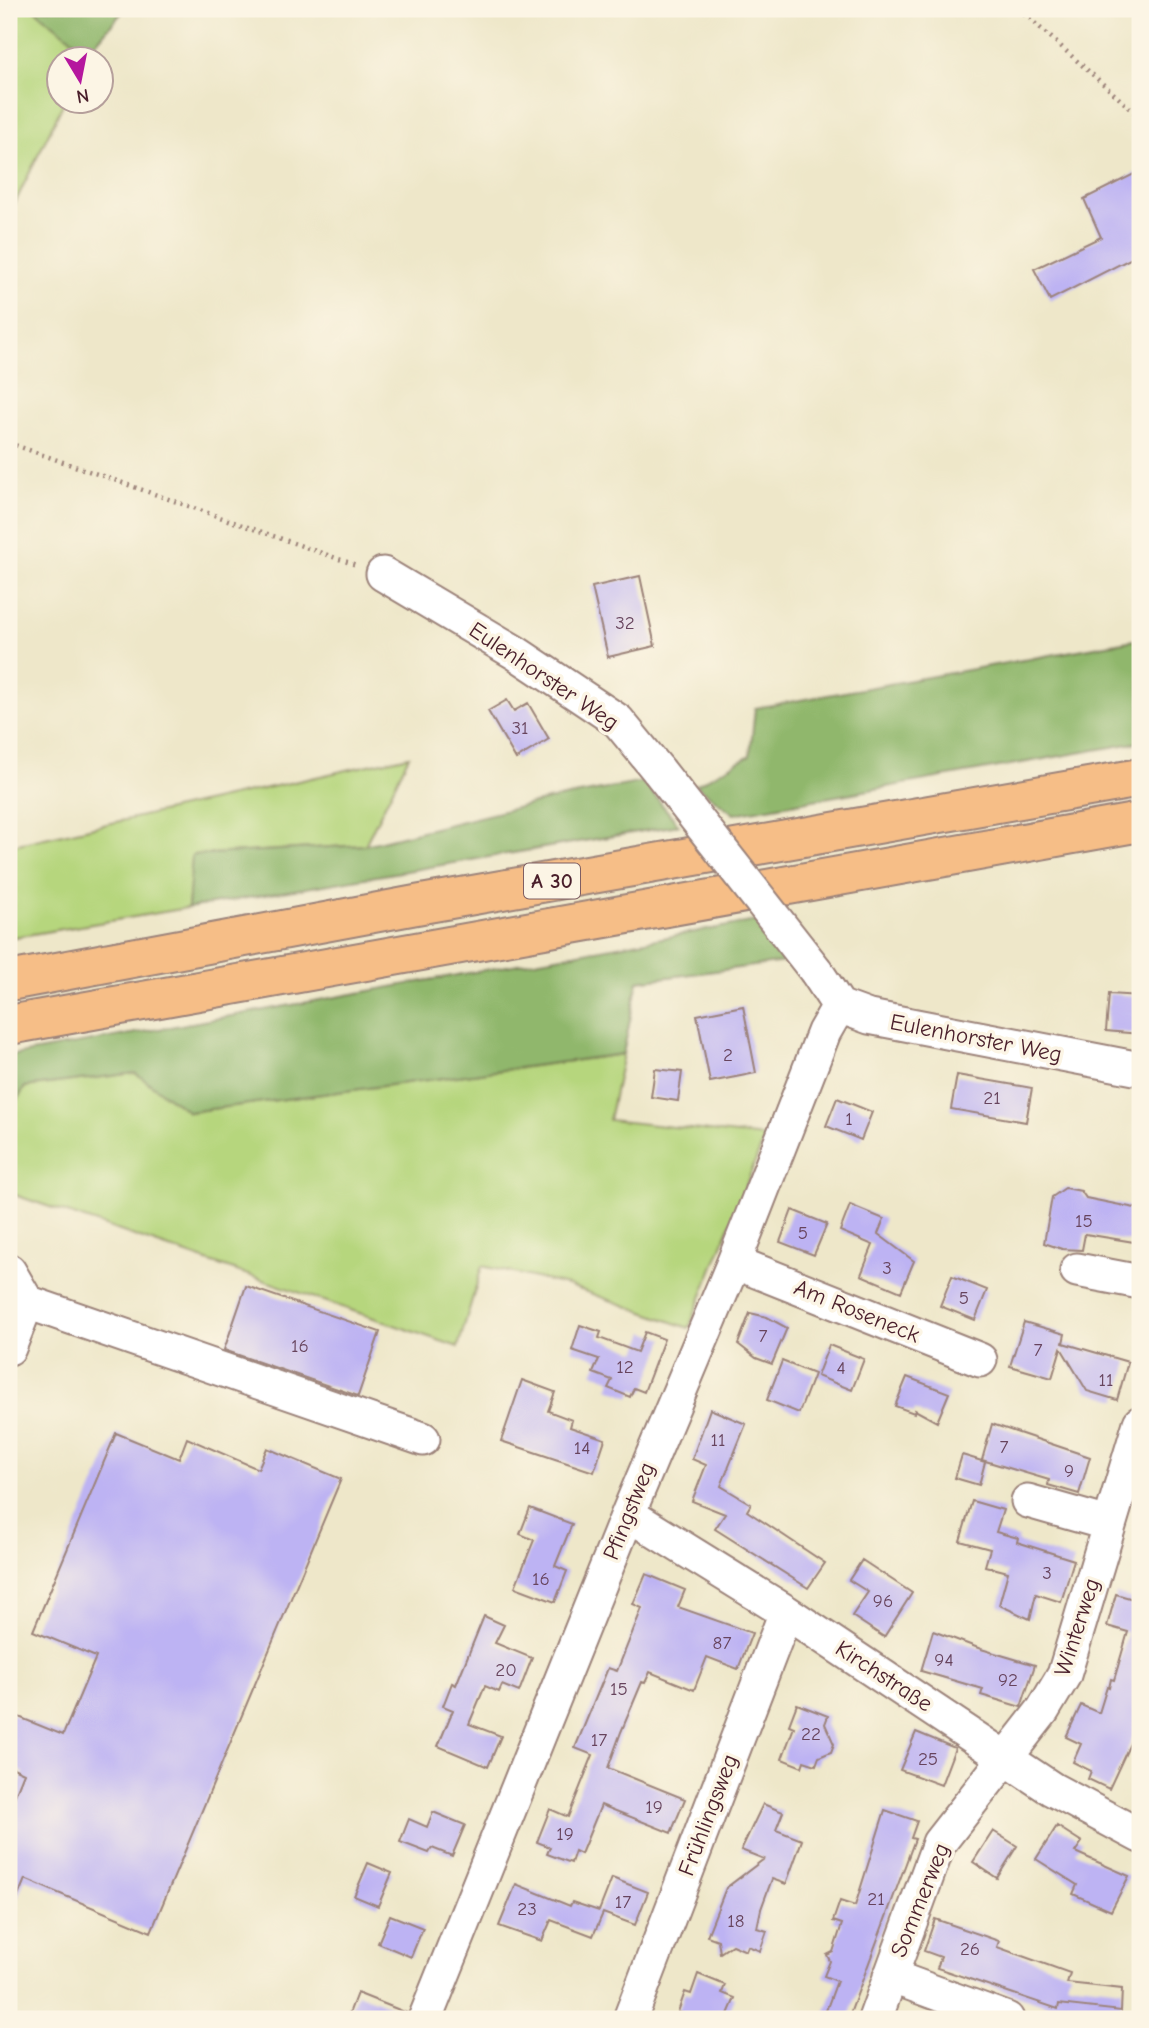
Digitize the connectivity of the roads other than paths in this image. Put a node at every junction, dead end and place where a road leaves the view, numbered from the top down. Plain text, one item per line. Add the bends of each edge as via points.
1 (383, 574) road end
2 (1140, 778) edge
3 (1140, 822) edge
4 (9, 981) edge
5 (839, 1006) junction
6 (9, 1026) edge
7 (1140, 1069) edge
8 (734, 1262) junction
9 (1077, 1270) dead end
10 (9, 1271) edge
11 (1140, 1282) edge
12 (27, 1302) junction
13 (9, 1348) edge
14 (980, 1360) dead end
15 (1140, 1423) edge
16 (423, 1439) dead end
17 (1133, 1473) edge
18 (1028, 1501) dead end
19 (628, 1514) junction
20 (1110, 1524) junction
21 (786, 1612) junction
22 (1006, 1757) junction
23 (1140, 1836) edge
24 (890, 1976) junction
25 (425, 2019) edge
26 (630, 2019) edge
27 (875, 2019) edge
28 (1007, 2019) edge

1 - 5 street, Eulenhorster Weg, bridge via 516,653 618,721
2 - 4 highway, A 30
3 - 6 highway, A 30
5 - 7 street, Eulenhorster Weg via 869,1017
5 - 8 street, Pfingstweg via 824,1032
8 - 14 street, Am Roseneck
8 - 19 street, Pfingstweg
9 - 11 street
10 - 12 street
12 - 13 street
12 - 16 street
15 - 17 street, Winterweg
17 - 20 street, Winterweg
18 - 20 street
19 - 21 street, Kirchstraße
19 - 25 street, Pfingstweg
20 - 22 street, Winterweg via 1064,1675
21 - 22 street, Kirchstraße
21 - 26 street, Frühlingsweg
22 - 23 street, Kirchstraße via 1052,1789
22 - 24 street, Sommerweg via 939,1843
24 - 27 street, Sommerweg
24 - 28 street

